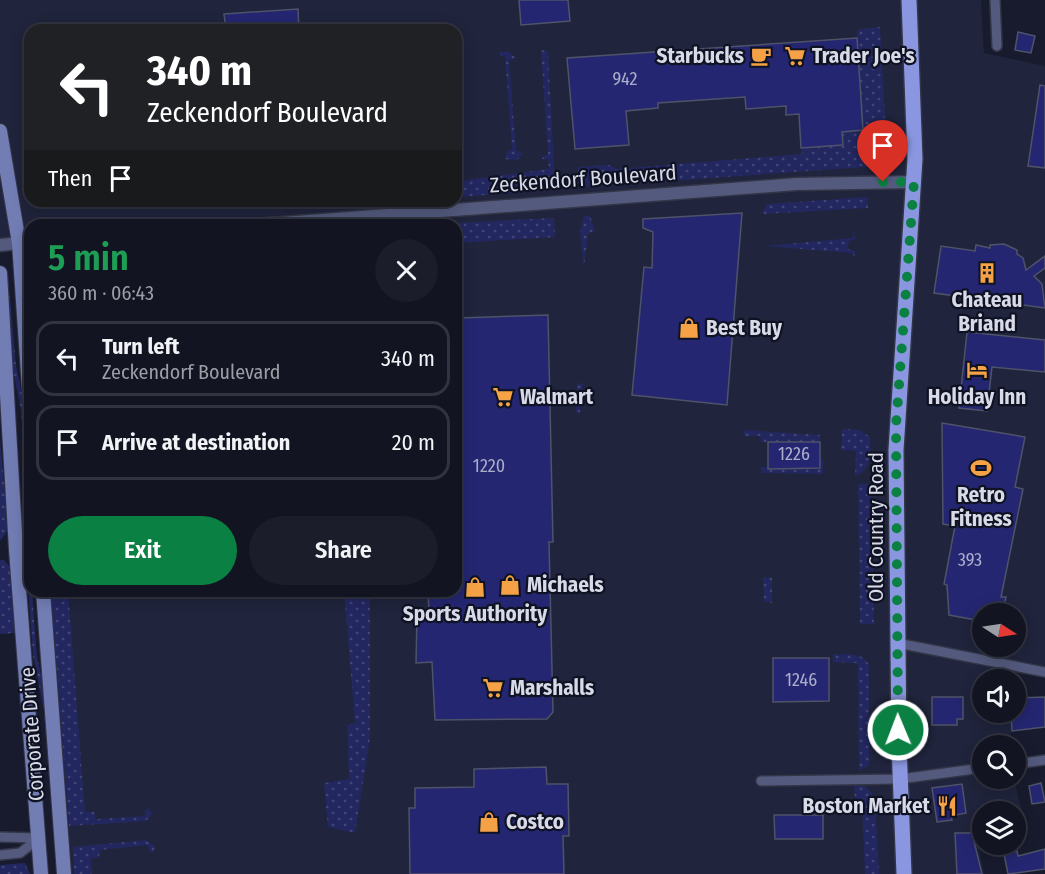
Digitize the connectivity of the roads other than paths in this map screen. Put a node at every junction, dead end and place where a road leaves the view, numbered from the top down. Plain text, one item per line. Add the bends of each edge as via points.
1 (909, 0) edge
2 (995, 0) edge
3 (997, 46) dead end
4 (0, 131) edge
5 (914, 182) junction
6 (335, 219) edge
7 (24, 239) edge
8 (24, 243) edge
9 (0, 245) edge
10 (0, 273) edge
11 (43, 597) edge
12 (897, 643) junction
13 (1045, 672) edge
14 (1045, 760) edge
15 (1026, 763) edge
16 (972, 769) edge
17 (900, 778) junction
18 (760, 781) dead end
19 (0, 837) edge
20 (39, 838) junction
21 (0, 855) edge
22 (41, 874) edge
23 (64, 874) edge
24 (904, 874) edge

1 - 5 main road, Old Country Road
2 - 3 street
4 - 7 main road
5 - 6 street, Zeckendorf Boulevard via 797,184
5 - 12 main road, Old Country Road via 897,420
8 - 9 street
10 - 20 main road, Corporate Drive via 16,550
11 - 23 main road, Corporate Drive
12 - 13 street
12 - 17 main road, Old Country Road
14 - 15 street
16 - 17 street
17 - 18 street
17 - 24 main road, Old Country Road
19 - 20 street
20 - 21 street via 20,853
20 - 22 main road, Corporate Drive

